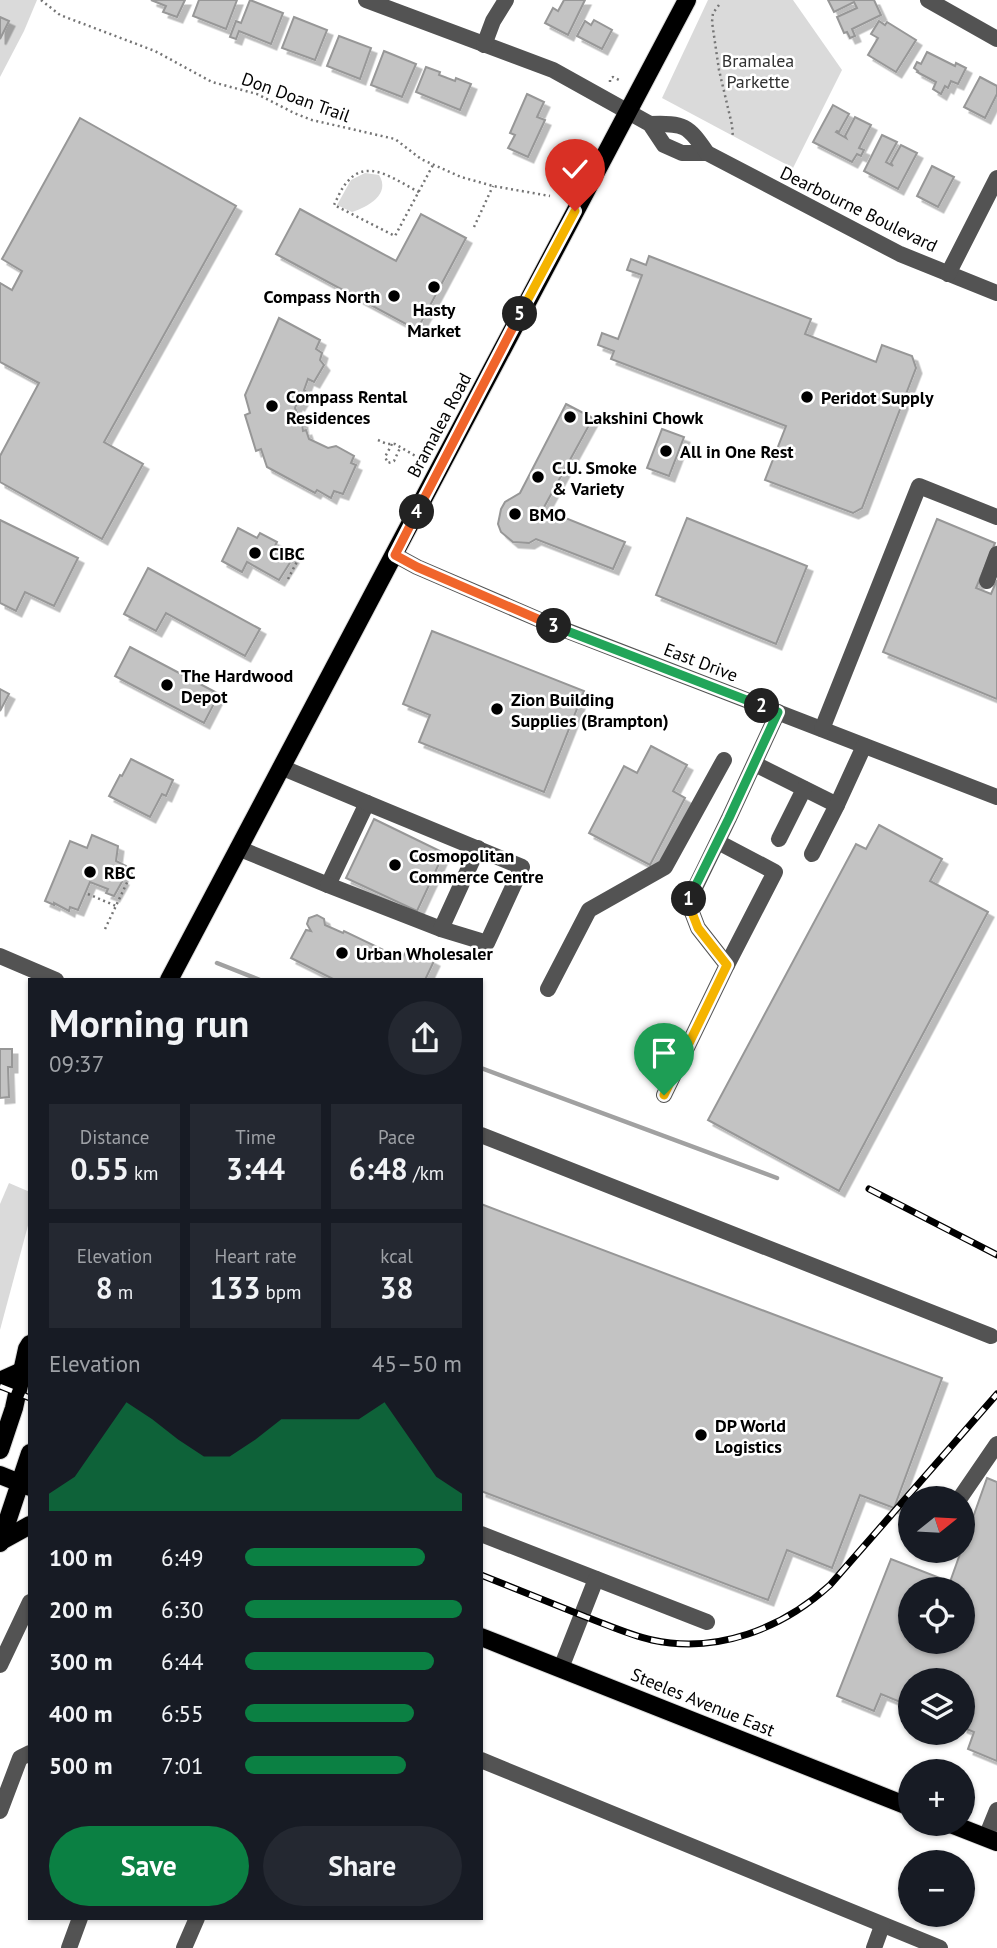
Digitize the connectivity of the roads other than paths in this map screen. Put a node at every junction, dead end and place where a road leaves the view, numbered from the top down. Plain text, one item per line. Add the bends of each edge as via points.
1 (366, 0) edge
2 (506, 0) edge
3 (687, 0) edge
4 (928, 0) edge
5 (997, 39) edge
6 (484, 45) junction
7 (628, 111) junction
8 (650, 124) junction
9 (707, 153) junction
10 (997, 178) edge
11 (948, 274) junction
12 (997, 293) edge
13 (997, 517) edge
14 (997, 554) edge
15 (395, 555) junction
16 (987, 581) dead end
17 (778, 712) junction
18 (822, 729) junction
19 (864, 746) junction
20 (724, 760) dead end
21 (754, 764) junction
22 (281, 767) junction
23 (804, 789) junction
24 (997, 797) edge
25 (367, 803) junction
26 (837, 805) junction
27 (779, 839) dead end
28 (718, 842) junction
29 (238, 848) junction
30 (478, 848) junction
31 (812, 854) dead end
32 (328, 885) junction
33 (442, 929) junction
34 (0, 956) edge
35 (727, 965) junction
36 (51, 978) edge
37 (170, 978) edge
38 (548, 989) dead end
39 (664, 1095) dead end
40 (483, 1136) edge
41 (991, 1336) dead end
42 (28, 1347) edge
43 (22, 1371) junction
44 (0, 1381) edge
45 (2, 1438) edge
46 (28, 1444) edge
47 (997, 1444) edge
48 (28, 1466) edge
49 (0, 1475) edge
50 (25, 1485) edge
51 (968, 1486) edge
52 (28, 1526) edge
53 (483, 1535) edge
54 (0, 1542) edge
55 (596, 1579) junction
56 (707, 1622) dead end
57 (25, 1626) edge
58 (483, 1638) edge
59 (0, 1665) edge
60 (561, 1668) junction
61 (28, 1754) edge
62 (483, 1761) edge
63 (898, 1802) edge
64 (997, 1810) edge
65 (0, 1811) edge
66 (991, 1840) edge
67 (79, 1920) edge
68 (196, 1920) edge
69 (883, 1926) junction
70 (69, 1948) edge
71 (184, 1948) edge
72 (874, 1948) edge
73 (940, 1948) edge

1 - 6 street, Dearbourne Boulevard
2 - 6 street
3 - 7 main road, Bramalea Road
4 - 5 street
6 - 7 street, Dearbourne Boulevard via 553,71
7 - 8 street, Dearbourne Boulevard
7 - 15 main road, Bramalea Road
8 - 9 street, Dearbourne Boulevard via 664,145 682,153
8 - 9 street, Dearbourne Boulevard via 676,123 692,132
9 - 11 street, Dearbourne Boulevard via 862,236
10 - 11 street
11 - 12 street, Dearbourne Boulevard
13 - 18 street via 919,486
14 - 16 street
15 - 17 street, East Drive via 547,623
15 - 22 main road, Bramalea Road
17 - 18 street, East Drive
17 - 21 street
18 - 19 street, East Drive
19 - 24 street, East Drive
19 - 26 street
20 - 38 street via 666,867 589,910
21 - 23 street
21 - 28 street
22 - 25 street
22 - 29 main road, Bramalea Road
23 - 26 street
23 - 27 street
25 - 30 street
25 - 32 street
26 - 31 street
28 - 35 street via 688,902 698,928
28 - 35 street via 775,872
29 - 32 street
29 - 37 main road, Bramalea Road
30 - 33 street
30 - 33 street via 522,867 487,943
32 - 33 street
34 - 36 street
35 - 39 street
40 - 41 street
42 - 43 main road
43 - 44 main road
43 - 45 main road
45 - 46 main road
47 - 51 street
48 - 50 main road
49 - 50 main road
50 - 54 main road
52 - 54 main road
53 - 55 street
55 - 56 street
55 - 60 street
57 - 59 street
58 - 60 main road, Steeles Avenue East
60 - 63 main road, Steeles Avenue East
61 - 65 street via 20,1758
62 - 69 street
64 - 66 street
67 - 70 street
68 - 71 street
69 - 72 street
69 - 73 street

